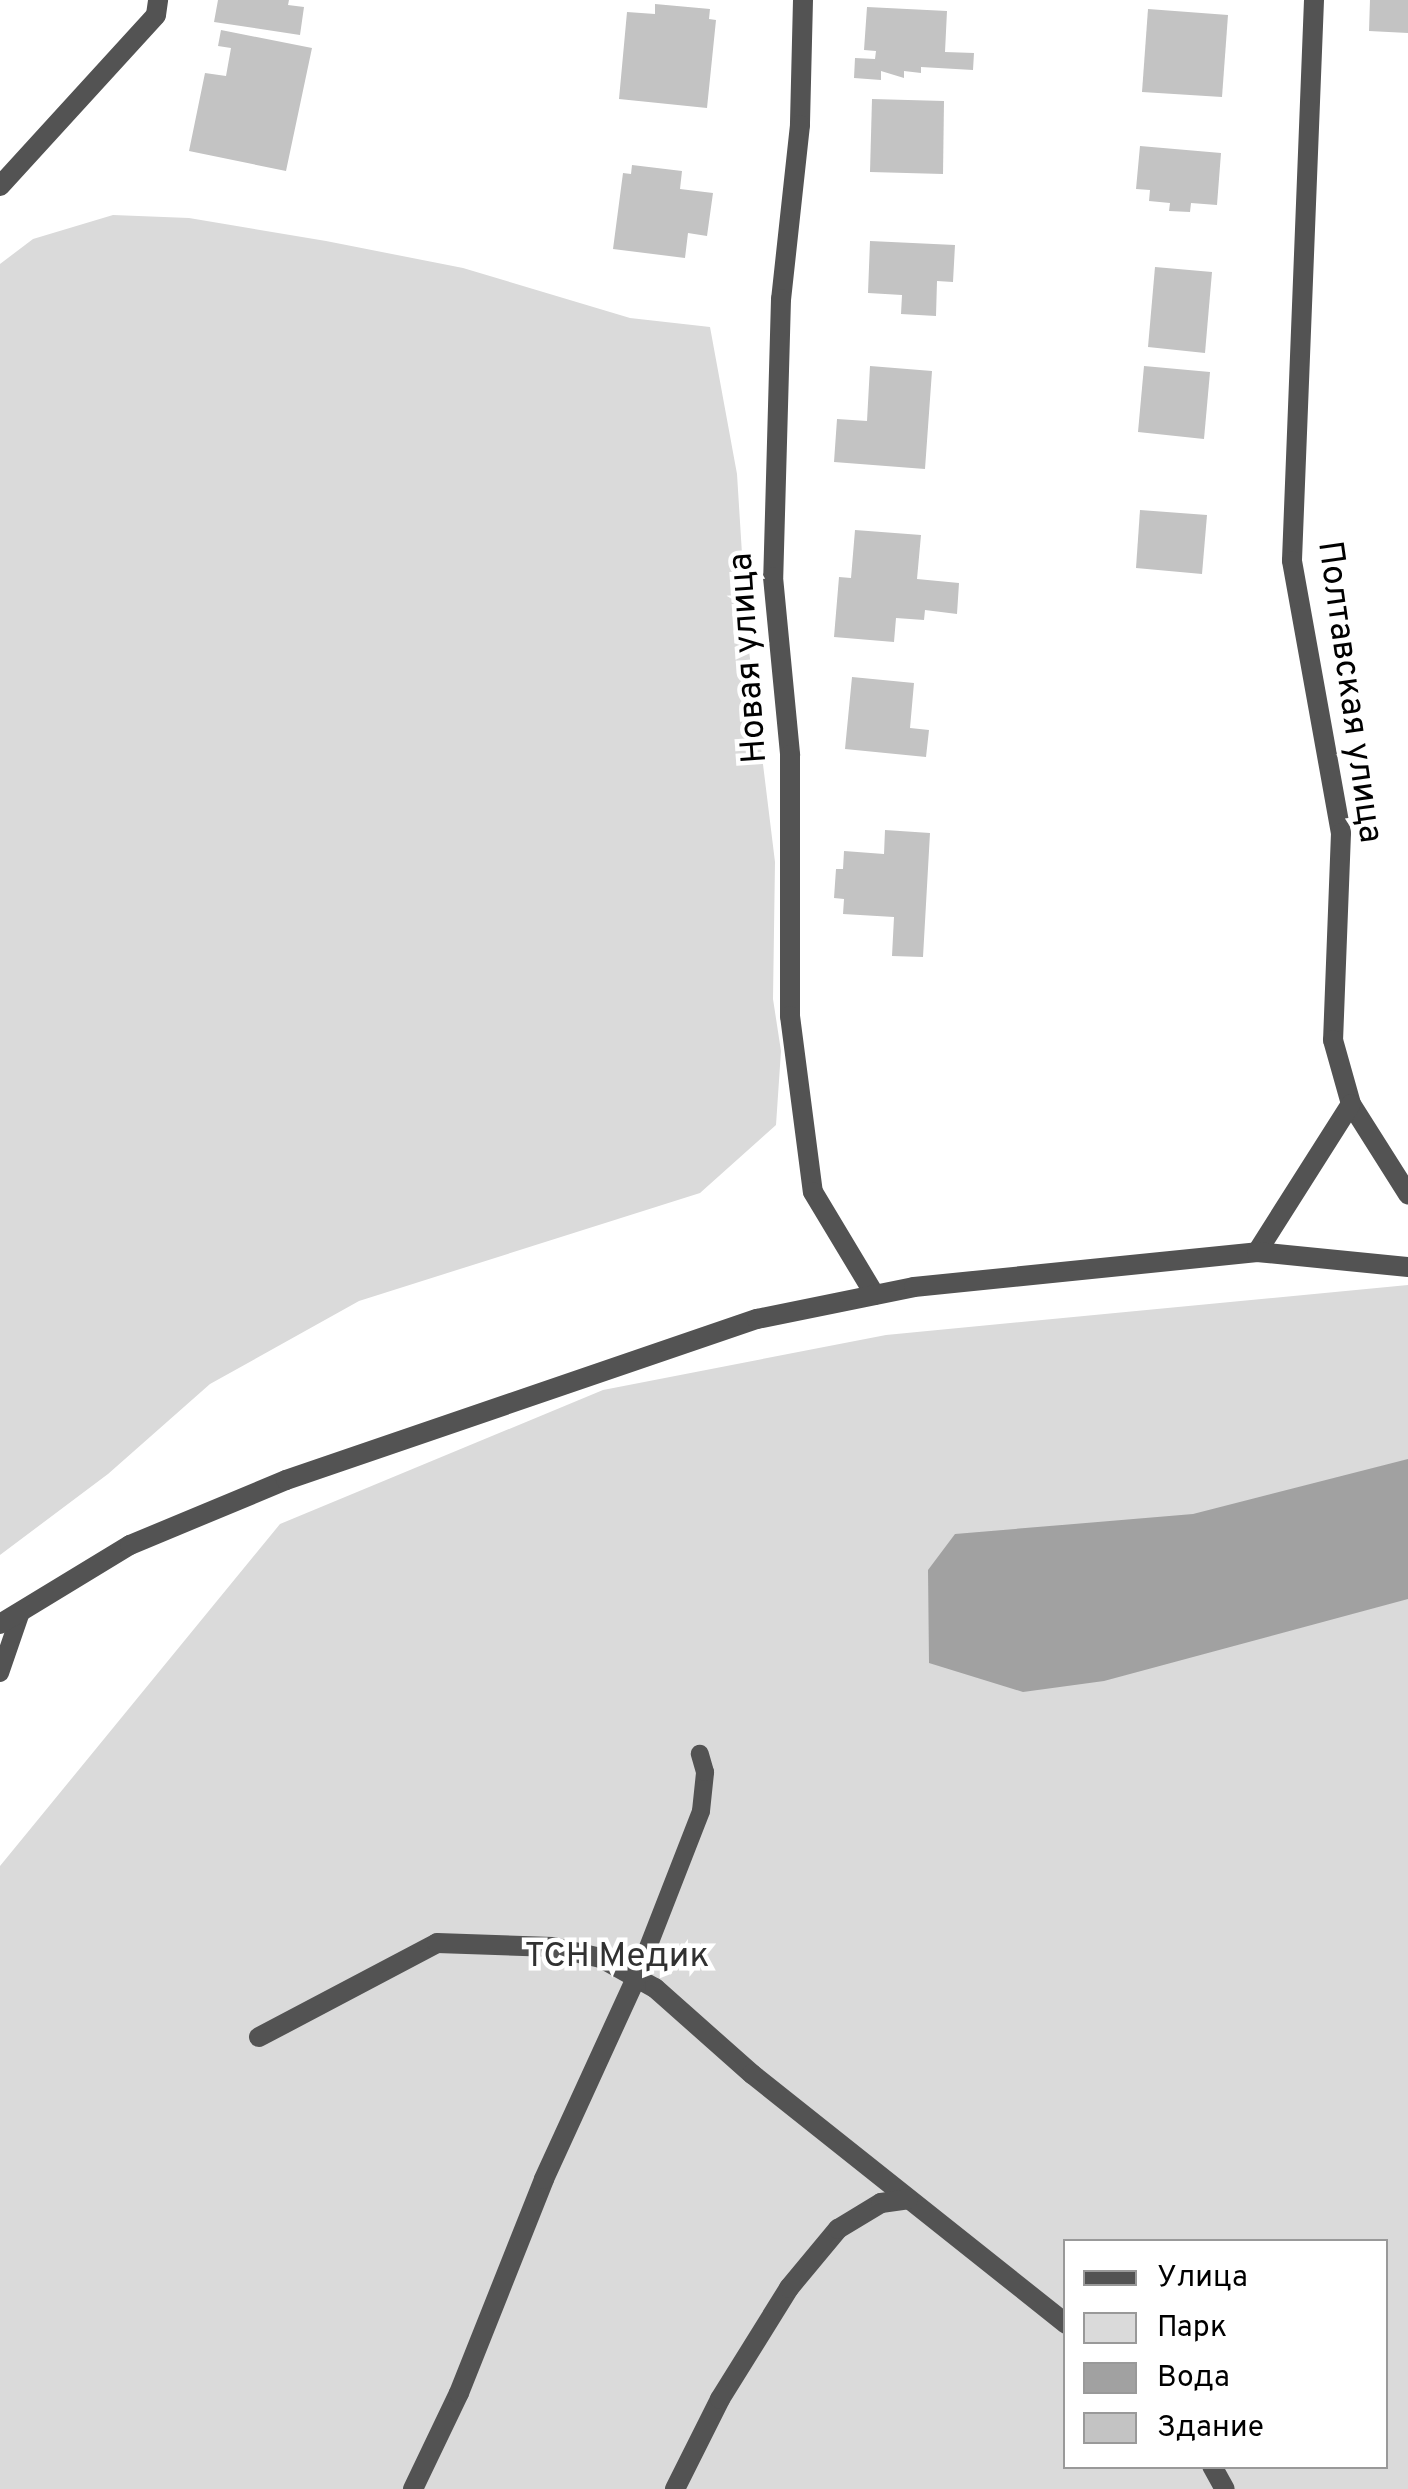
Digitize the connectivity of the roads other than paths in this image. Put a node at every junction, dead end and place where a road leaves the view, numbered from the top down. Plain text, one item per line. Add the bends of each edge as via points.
1 (158, 0) edge
2 (803, 0) edge
3 (1314, 0) edge
4 (0, 186) edge
5 (1351, 1104) junction
6 (1408, 1194) edge
7 (1257, 1252) junction
8 (1408, 1267) edge
9 (875, 1295) junction
10 (21, 1612) junction
11 (0, 1624) edge
12 (0, 1673) edge
13 (700, 1754) dead end
14 (636, 1978) junction
15 (259, 2038) dead end
16 (908, 2199) junction
17 (1063, 2322) edge
18 (413, 2489) edge
19 (675, 2489) edge

1 - 4 street via 156,15
2 - 9 street, Новая улица via 800,125 782,299 773,577 790,755 790,1016 813,1192
3 - 5 street, Полтавская улица via 1292,561 1341,833 1334,1040
5 - 6 street, Полтавская улица
5 - 7 street
7 - 8 street
7 - 9 street
9 - 10 street via 757,1319 286,1480 130,1545
10 - 11 street
10 - 12 lane
13 - 14 lane via 706,1772 700,1811
14 - 15 street via 601,1958 552,1947 438,1943
14 - 16 street
14 - 18 street
16 - 17 street
16 - 19 street via 882,2203 838,2229 789,2288 720,2399

